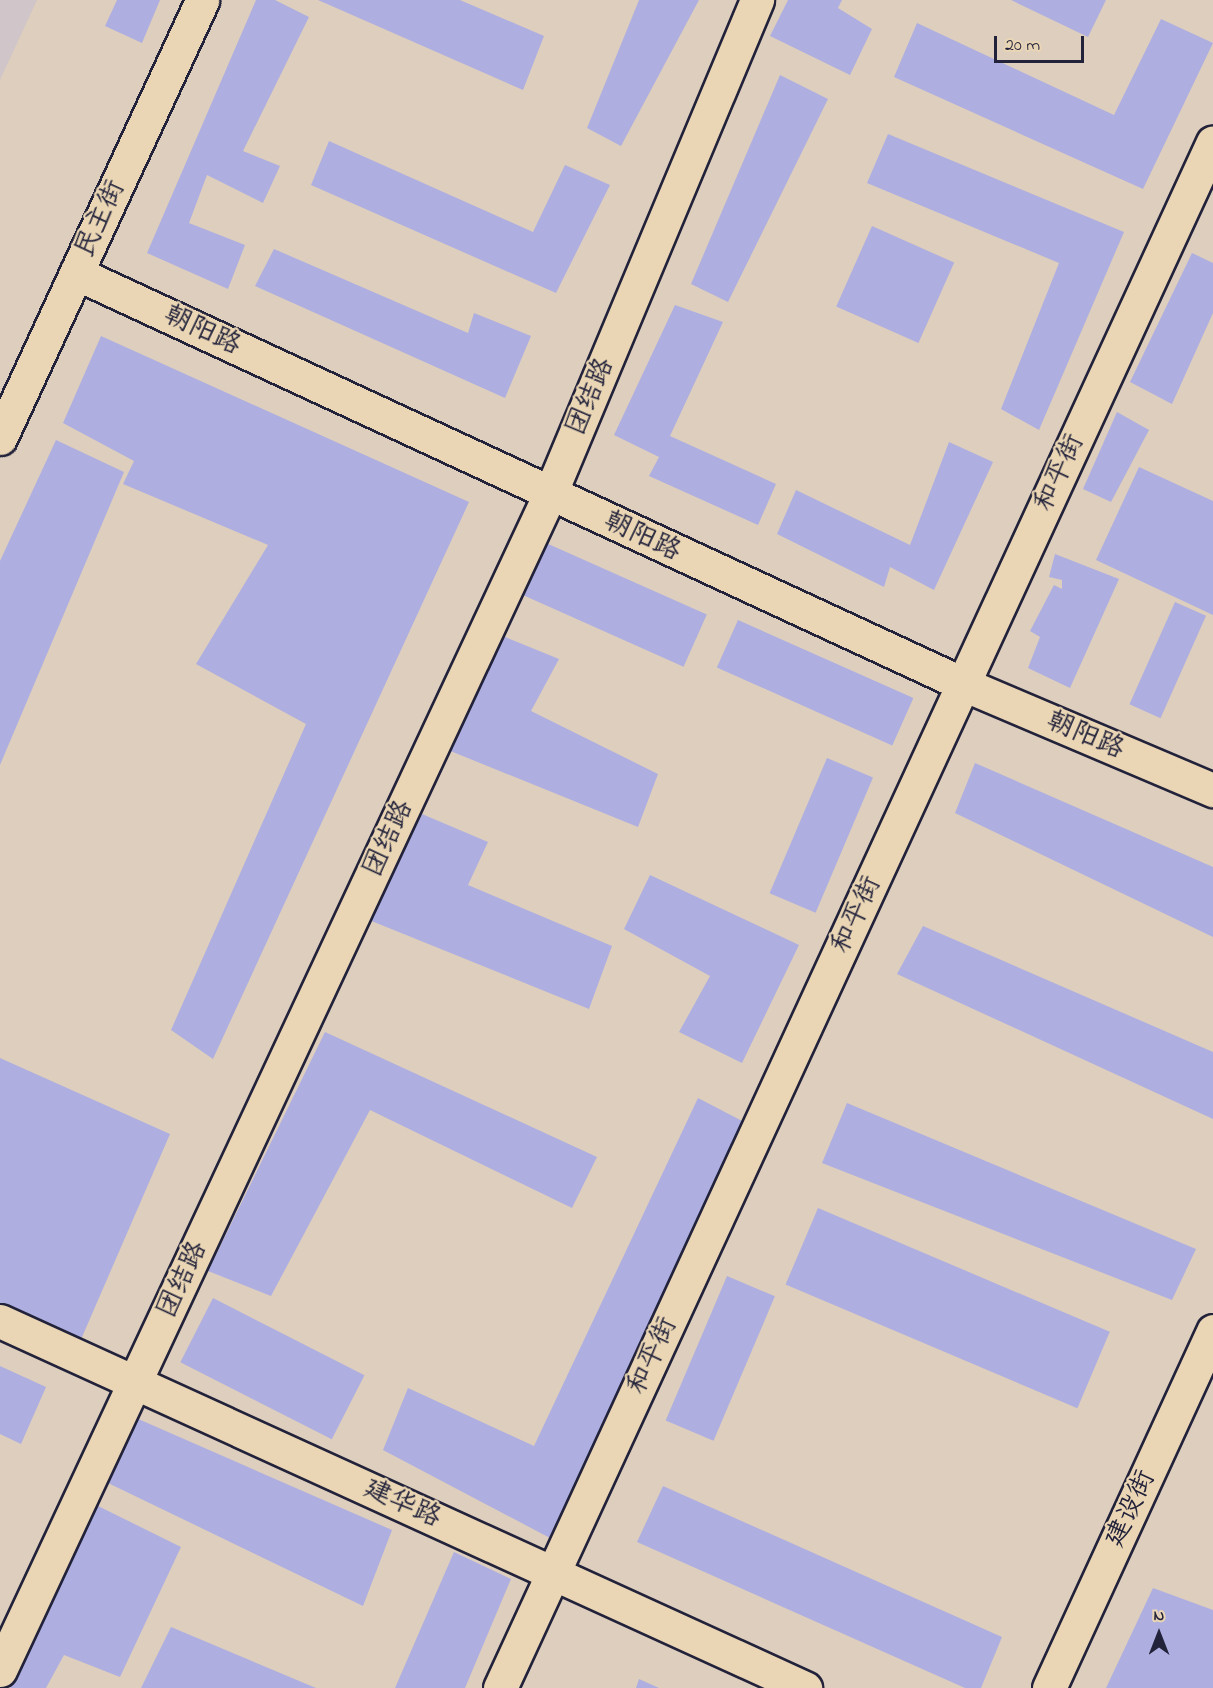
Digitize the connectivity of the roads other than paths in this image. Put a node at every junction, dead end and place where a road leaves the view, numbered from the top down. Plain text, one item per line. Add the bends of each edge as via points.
1 (202, 0) edge
2 (757, 0) edge
3 (1213, 142) edge
4 (76, 273) junction
5 (0, 438) edge
6 (550, 494) junction
7 (963, 684) junction
8 (1213, 790) edge
9 (0, 1321) edge
10 (1213, 1331) edge
11 (134, 1383) junction
12 (553, 1573) junction
13 (0, 1670) edge
14 (501, 1688) edge
15 (805, 1688) edge
16 (1049, 1688) edge

1 - 4 street, 民主街
2 - 6 street, 团结路
3 - 7 street, 和平街
4 - 5 street, 民主街
4 - 6 street, 朝阳路
6 - 7 street, 朝阳路
6 - 11 street, 团结路
7 - 8 street, 朝阳路
7 - 12 street, 和平街
9 - 11 street, 建华路
10 - 16 street, 建设街
11 - 12 street, 建华路
11 - 13 street, 团结路
12 - 14 street, 和平街
12 - 15 street, 建华路

